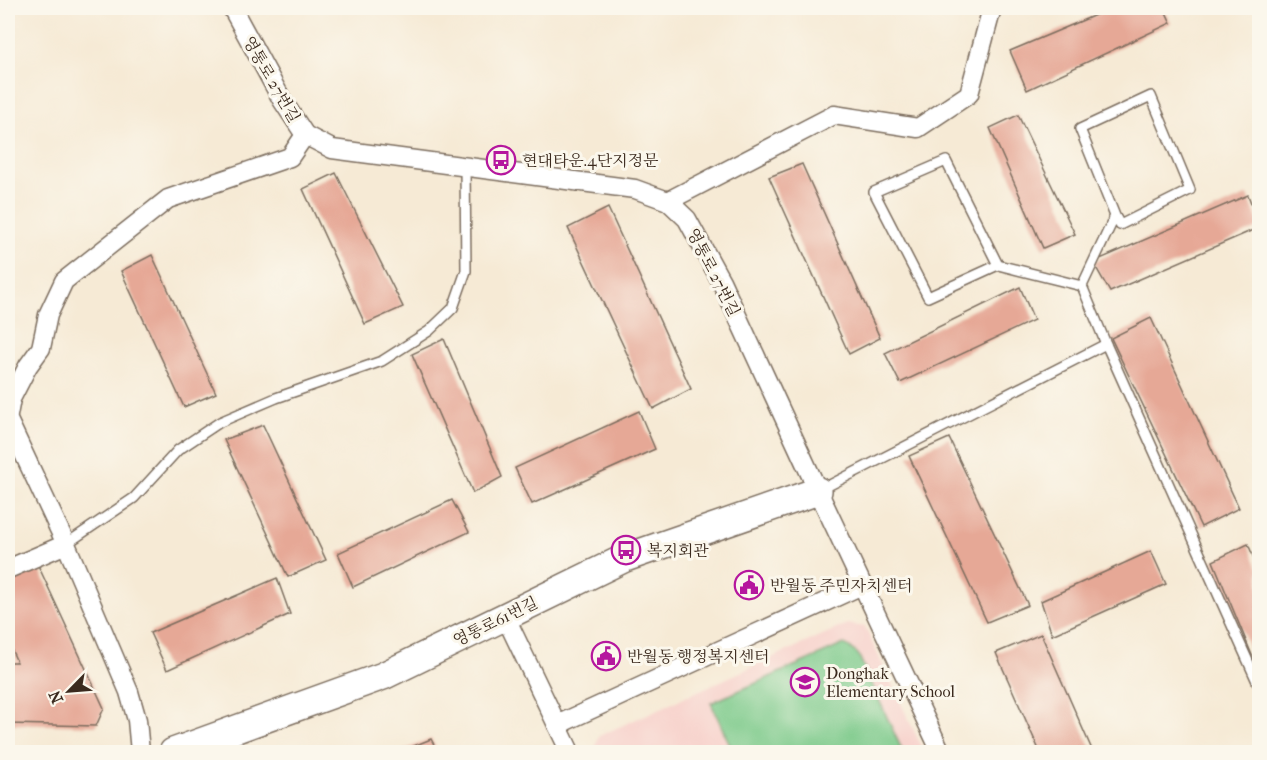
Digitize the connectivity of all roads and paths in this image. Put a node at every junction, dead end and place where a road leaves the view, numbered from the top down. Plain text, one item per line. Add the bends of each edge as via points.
1 (232, 8) edge
2 (992, 8) edge
3 (305, 135) junction
4 (332, 148) junction
5 (290, 157) junction
6 (465, 166) junction
7 (668, 201) junction
8 (1115, 216) junction
9 (998, 265) junction
10 (1082, 286) junction
11 (1106, 344) junction
12 (8, 415) edge
13 (8, 420) edge
14 (818, 491) junction
15 (66, 544) junction
16 (8, 569) edge
17 (862, 585) junction
18 (505, 616) junction
19 (1260, 688) edge
20 (557, 725) junction
21 (140, 753) edge
22 (173, 753) edge
23 (570, 753) edge
24 (941, 753) edge

1 - 3 street, 영통로 27번길
2 - 7 street via 969,94 918,128 834,115
3 - 4 street, 영통로 27번길
3 - 5 street
4 - 5 street
4 - 6 street, 영통로 27번길
5 - 12 street via 168,198 64,281 48,315 41,348 11,399
6 - 7 street, 영통로 27번길 via 635,189
6 - 15 lane via 466,271 453,308 429,331 382,361 220,422 178,450 134,498
7 - 14 street, 영통로 27번길 via 687,219 722,281
8 - 8 lane via 1080,129 1152,96 1190,190 1120,225
8 - 10 lane
9 - 9 lane via 928,297 874,192 946,161
9 - 10 lane
10 - 11 lane
11 - 14 lane
11 - 19 lane
13 - 15 street
14 - 17 street, 영통로 27번길
14 - 18 street, 영통로61번길 via 625,558
15 - 16 street
15 - 21 street via 129,692
17 - 20 street
17 - 24 street, 영통로 27번길
18 - 20 street
18 - 22 street, 영통로61번길 via 383,675
20 - 23 street

